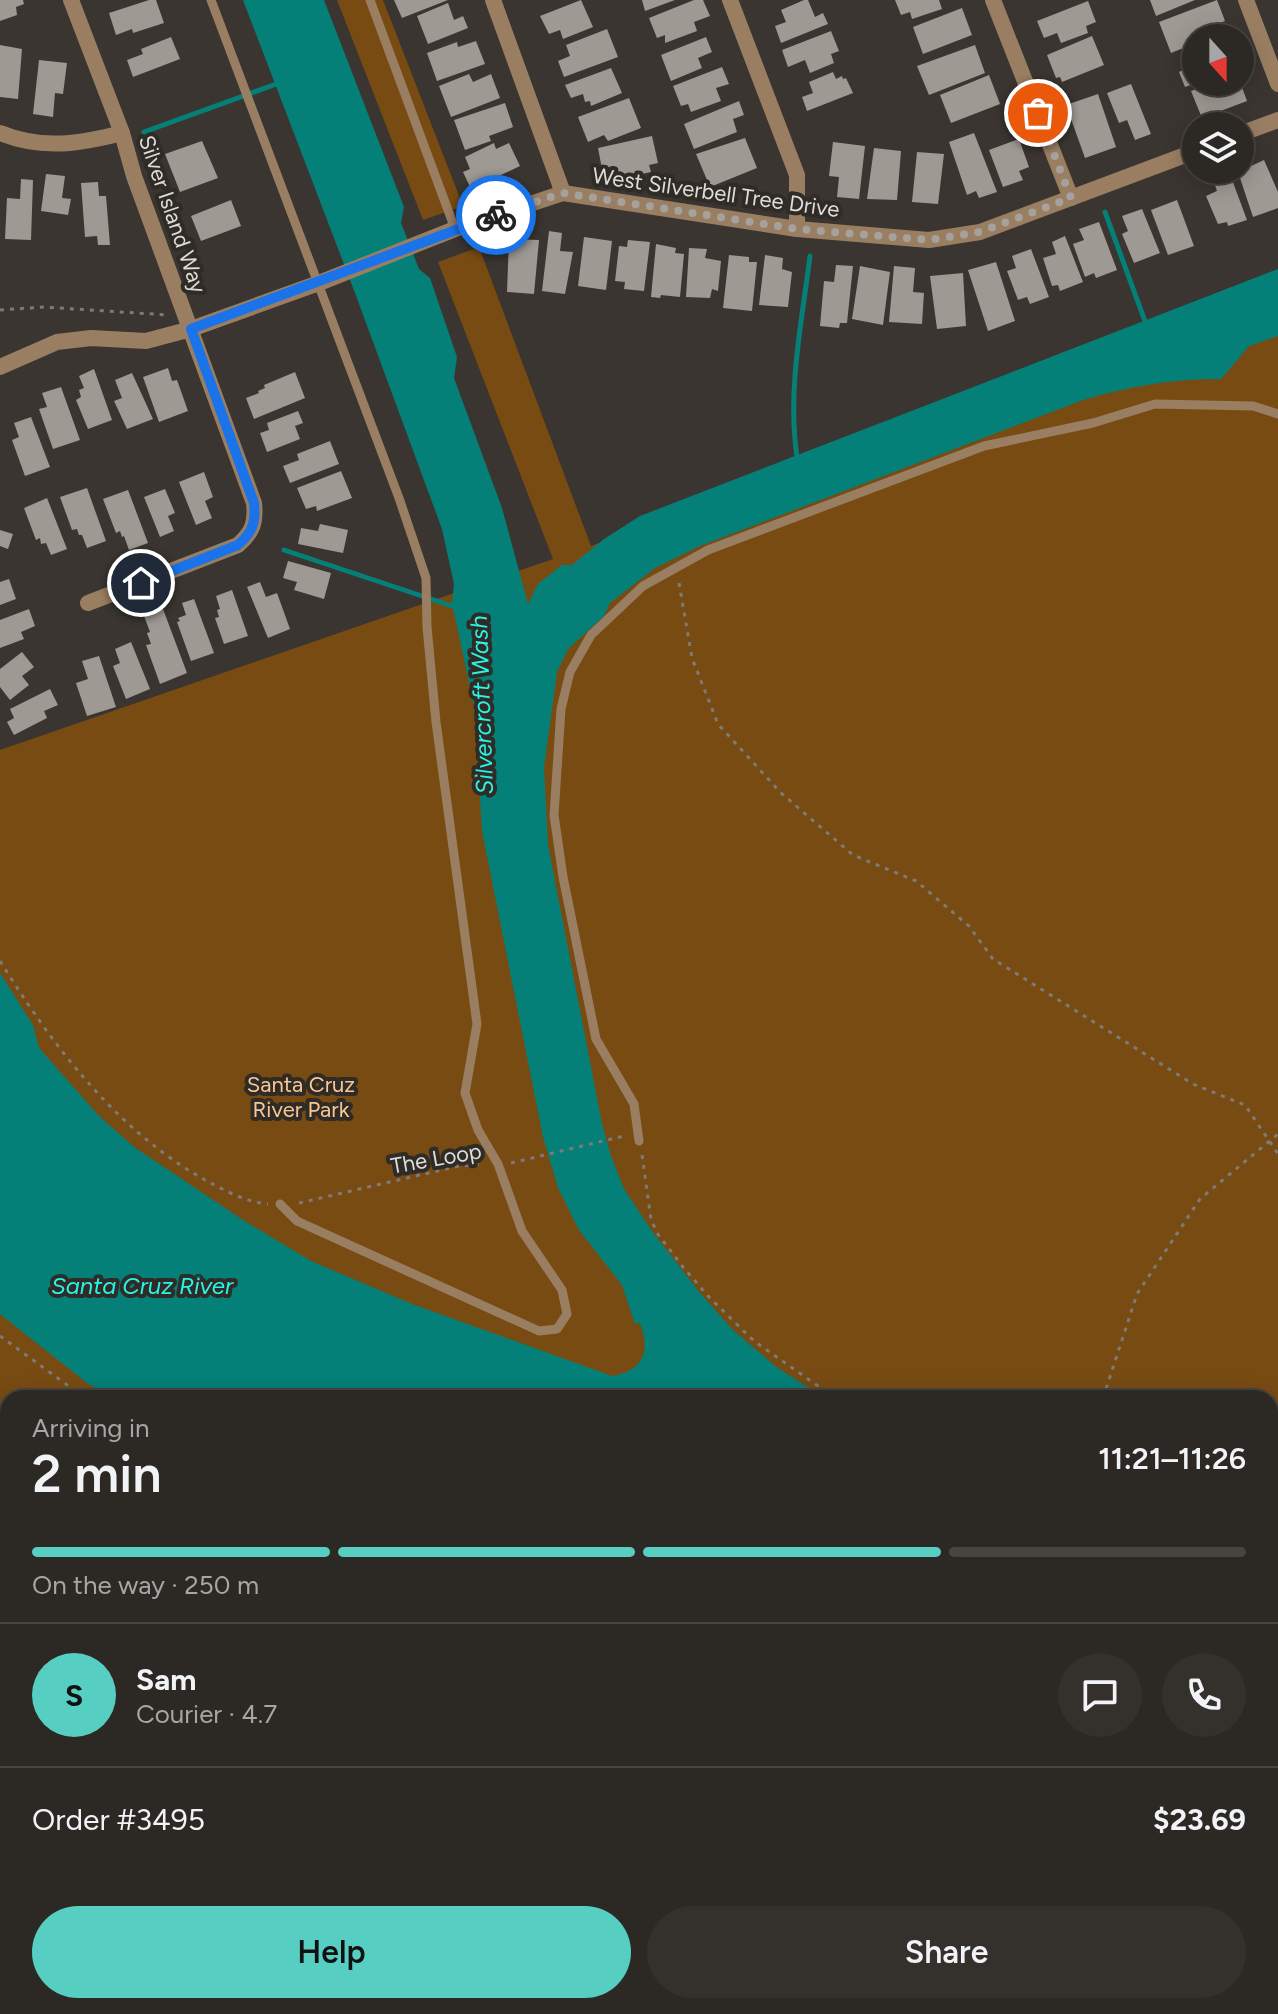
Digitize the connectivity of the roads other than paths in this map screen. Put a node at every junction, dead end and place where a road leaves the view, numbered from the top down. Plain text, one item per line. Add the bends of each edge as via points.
1 (71, 0) edge
2 (211, 0) edge
3 (370, 0) edge
4 (493, 0) edge
5 (730, 0) edge
6 (993, 0) edge
7 (1246, 0) edge
8 (1278, 84) edge
9 (1278, 120) edge
10 (1254, 129) edge
11 (0, 133) edge
12 (122, 133) junction
13 (1182, 156) edge
14 (563, 193) junction
15 (1071, 198) junction
16 (455, 229) junction
17 (797, 229) junction
18 (319, 283) junction
19 (188, 323) junction
20 (0, 367) edge
21 (1278, 414) edge
22 (88, 603) dead end
23 (639, 1141) road end
24 (280, 1204) road end

1 - 12 street, Silver Island Way
2 - 18 lane
3 - 16 lane
4 - 14 street
5 - 17 street via 797,175
6 - 15 street
7 - 8 street
9 - 10 street
11 - 12 street via 44,144 81,144
12 - 19 street, Silver Island Way
13 - 15 street, West Silverbell Tree Drive
14 - 16 street, West Silverbell Tree Drive
14 - 17 street, West Silverbell Tree Drive
15 - 17 street, West Silverbell Tree Drive via 980,232 929,240
16 - 18 street, West Silverbell Tree Drive
18 - 19 street, West Silverbell Tree Drive
18 - 24 lane via 426,578 436,722 477,1024 465,1093 522,1231 562,1290 567,1314 557,1329 539,1331 297,1221
19 - 20 street, West Silverbell Tree Drive via 146,341 57,342
19 - 22 street, Silver Island Way via 254,503 255,533 220,553
21 - 23 lane via 1253,406 1155,404 984,446 708,550 643,586 591,635 570,672 561,709 554,815 596,1039 634,1104

